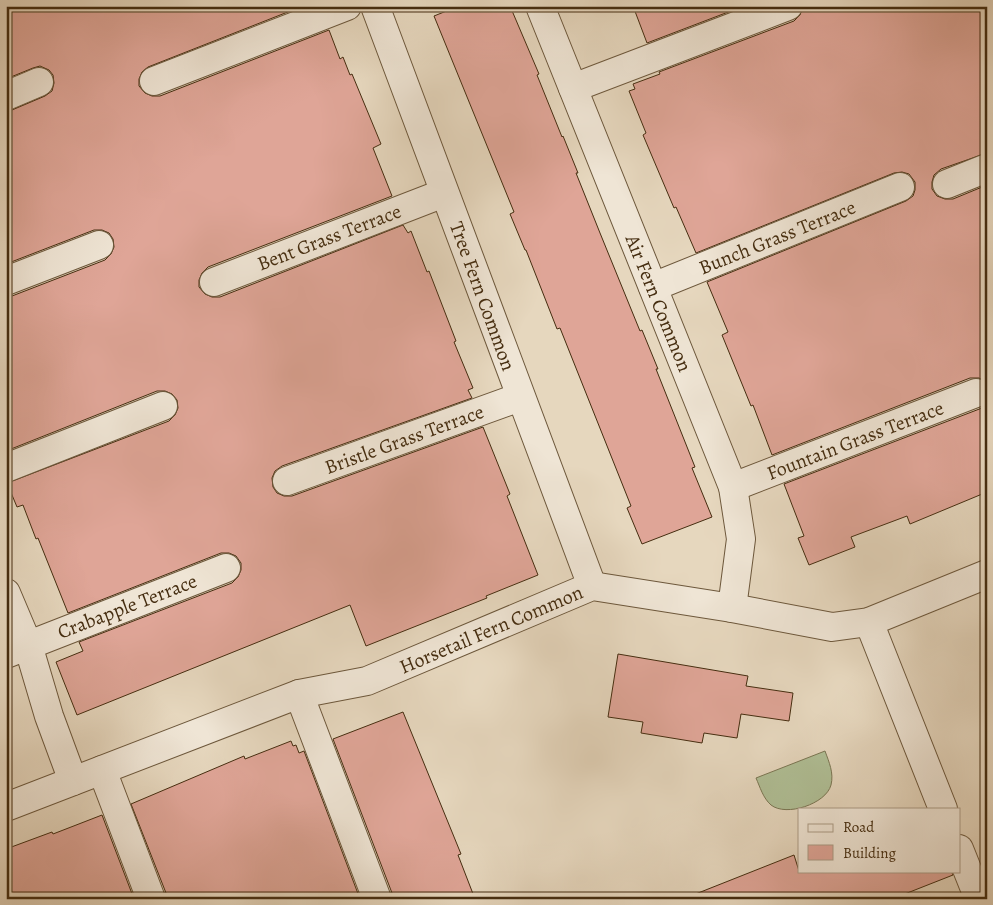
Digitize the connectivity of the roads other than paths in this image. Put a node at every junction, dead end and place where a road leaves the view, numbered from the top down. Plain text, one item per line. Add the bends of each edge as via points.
1 (347, 6) edge
2 (375, 6) edge
3 (540, 6) edge
4 (788, 6) edge
5 (154, 81) dead end
6 (39, 82) dead end
7 (573, 88) junction
8 (6, 96) edge
9 (987, 168) edge
10 (947, 184) dead end
11 (900, 186) dead end
12 (444, 193) junction
13 (99, 246) dead end
14 (6, 281) edge
15 (214, 282) dead end
16 (653, 287) junction
17 (976, 393) dead end
18 (520, 398) junction
19 (162, 406) dead end
20 (6, 468) edge
21 (286, 481) dead end
22 (733, 487) junction
23 (226, 568) dead end
24 (987, 574) edge
25 (592, 586) junction
26 (6, 593) edge
27 (732, 608) junction
28 (868, 622) junction
29 (17, 650) edge
30 (299, 694) junction
31 (102, 770) junction
32 (73, 781) junction
33 (6, 807) edge
34 (943, 808) edge
35 (960, 852) edge
36 (151, 899) edge
37 (377, 899) edge
38 (979, 899) edge

1 - 5 street
2 - 12 street, Tree Fern Common
3 - 7 street, Air Fern Common
4 - 7 street
6 - 8 street
7 - 16 street, Air Fern Common
9 - 10 street
11 - 16 street, Bunch Grass Terrace
12 - 15 street, Bent Grass Terrace
12 - 18 street, Tree Fern Common
13 - 14 street
16 - 22 street, Air Fern Common
17 - 22 street, Fountain Grass Terrace
18 - 21 street, Bristle Grass Terrace
18 - 25 street, Tree Fern Common
19 - 20 street
22 - 27 street, Air Fern Common via 741,539
23 - 29 street, Crabapple Terrace
24 - 28 street, Horsetail Fern Common
25 - 27 street, Horsetail Fern Common
25 - 30 street, Horsetail Fern Common via 367,681
26 - 29 street
27 - 28 street, Horsetail Fern Common via 832,627
28 - 34 street
29 - 32 street via 48,716
30 - 31 street, Horsetail Fern Common
30 - 37 street
31 - 32 street, Horsetail Fern Common
31 - 36 street
32 - 33 street, Horsetail Fern Common
35 - 38 street

